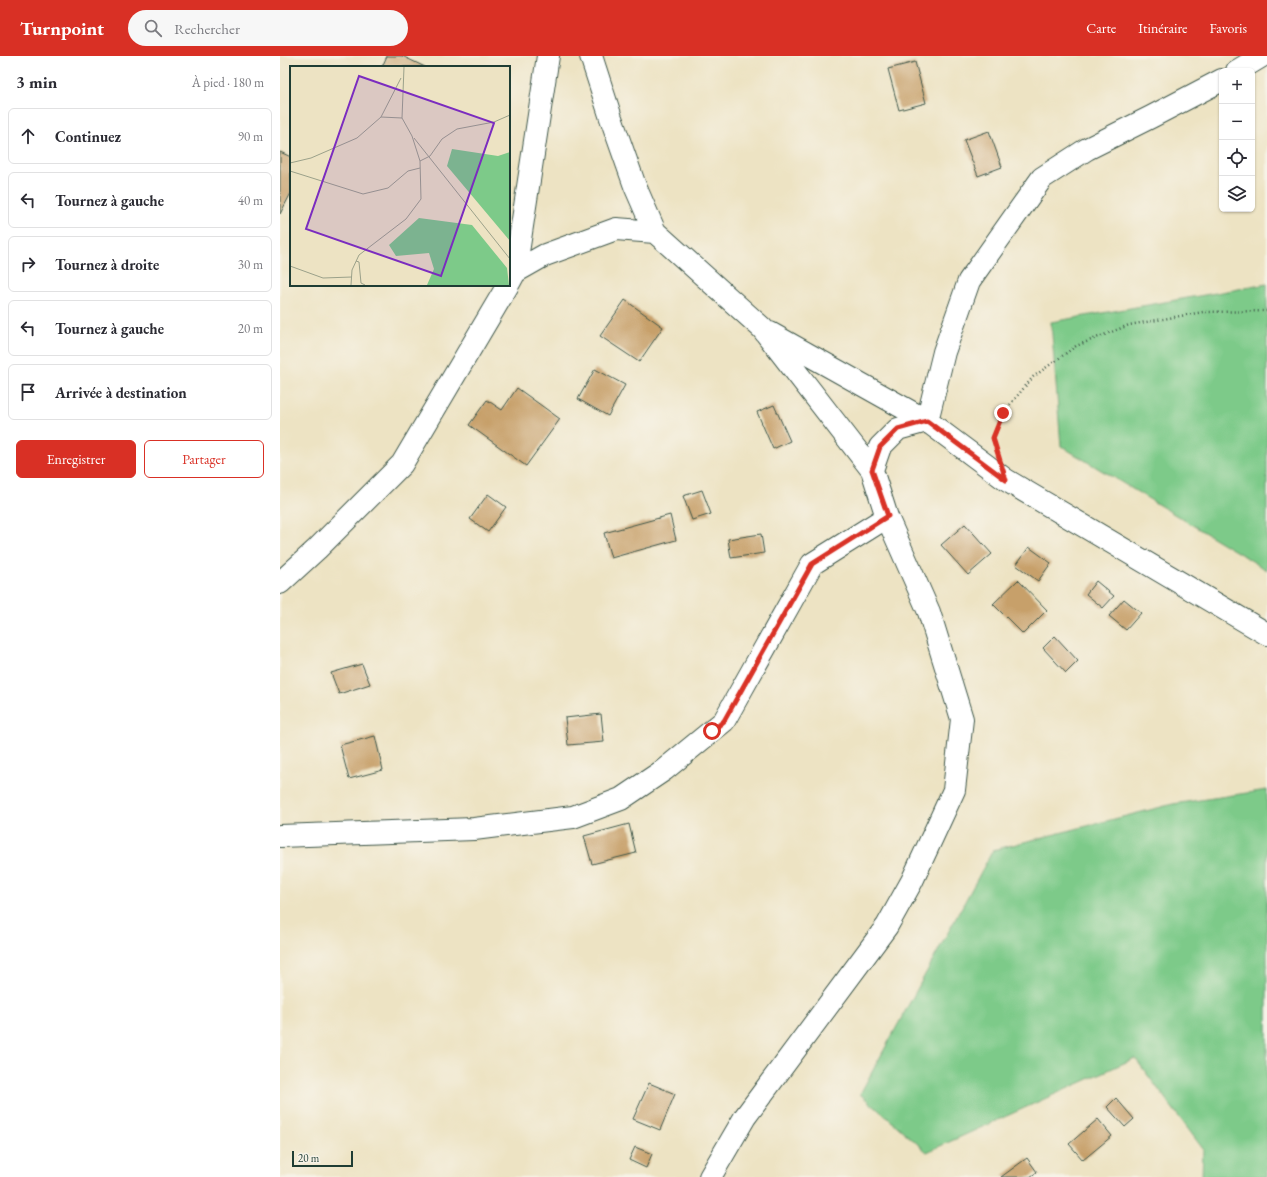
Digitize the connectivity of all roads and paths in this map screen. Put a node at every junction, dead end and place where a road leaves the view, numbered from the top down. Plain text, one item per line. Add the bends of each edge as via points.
1 (548, 56) edge
2 (591, 56) edge
3 (1262, 56) edge
4 (1242, 68) edge
5 (1219, 82) edge
6 (655, 232) junction
7 (511, 280) edge
8 (507, 286) edge
9 (1267, 311) edge
10 (762, 328) junction
11 (927, 421) junction
12 (996, 445) dead end
13 (872, 470) junction
14 (888, 516) junction
15 (280, 583) edge
16 (1267, 634) edge
17 (280, 836) edge
18 (710, 1177) edge

1 - 7 street
2 - 6 street via 635,186
3 - 4 street
5 - 11 street via 1087,149 1042,178 969,282 944,352
6 - 7 street via 616,229 545,255
6 - 10 street
8 - 15 street via 402,464 317,550
9 - 12 path via 1204,312 1129,325 1076,346 1033,377 1003,413 993,438
10 - 11 street
10 - 13 street
11 - 13 street via 898,429 880,447
11 - 16 street via 1006,480
13 - 14 street
14 - 17 street via 812,564 724,721 664,770 621,799 573,817 474,829
14 - 18 street via 929,612 962,719 954,790 912,881 887,926 744,1116

